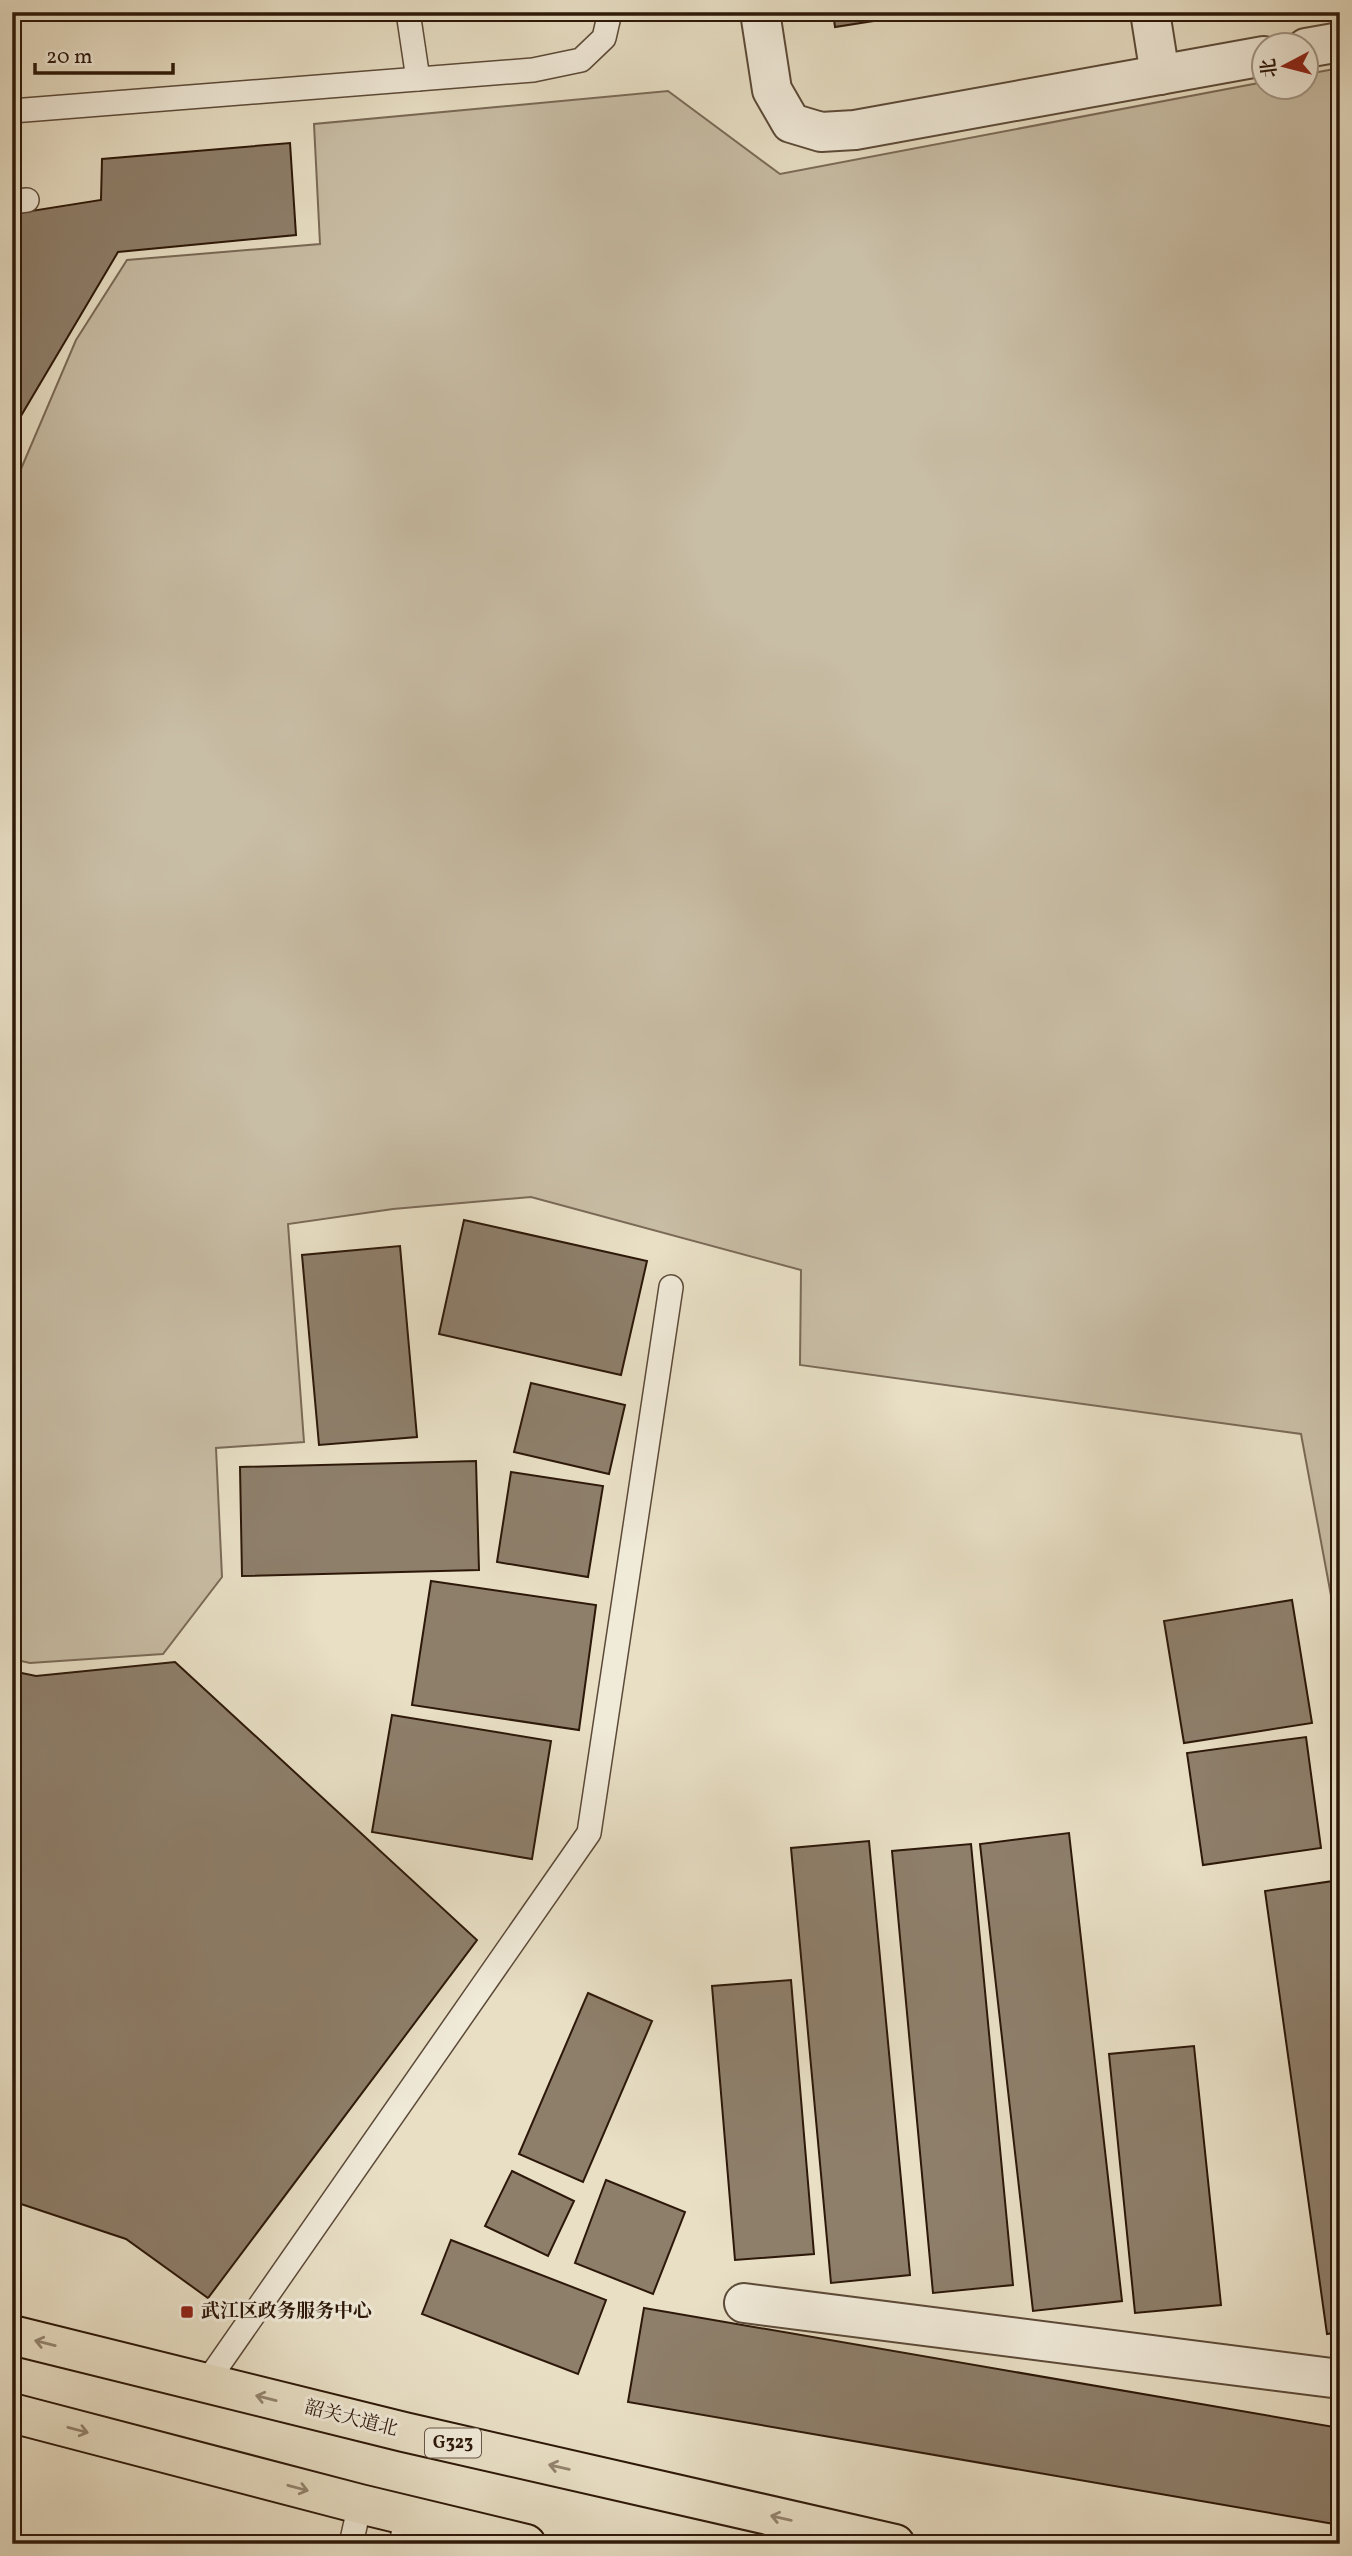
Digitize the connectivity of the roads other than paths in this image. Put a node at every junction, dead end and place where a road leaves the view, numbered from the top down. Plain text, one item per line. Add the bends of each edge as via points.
1 (408, 12) edge
2 (610, 12) edge
3 (760, 12) edge
4 (1150, 12) edge
5 (1340, 42) edge
6 (1320, 46) edge
7 (1250, 59) edge
8 (1160, 75) junction
9 (418, 79) junction
10 (12, 111) edge
11 (671, 1287) dead end
12 (744, 2303) dead end
13 (12, 2335) edge
14 (1340, 2379) edge
15 (206, 2383) junction
16 (12, 2413) edge
17 (360, 2504) junction
18 (404, 2529) edge
19 (351, 2544) edge
20 (526, 2544) edge
21 (895, 2544) edge

1 - 9 lane
2 - 9 lane via 604,38 581,60 533,70
3 - 8 street via 772,90 791,123 821,132 855,130
4 - 8 street
5 - 6 street
7 - 8 street
9 - 10 lane
11 - 15 lane via 589,1833
12 - 14 street
15 -> 13 highway, 韶关大道北 / G323
21 -> 15 highway, 韶关大道北 / G323
16 -> 17 highway
17 - 18 highway
17 - 19 lane
18 - 20 highway

